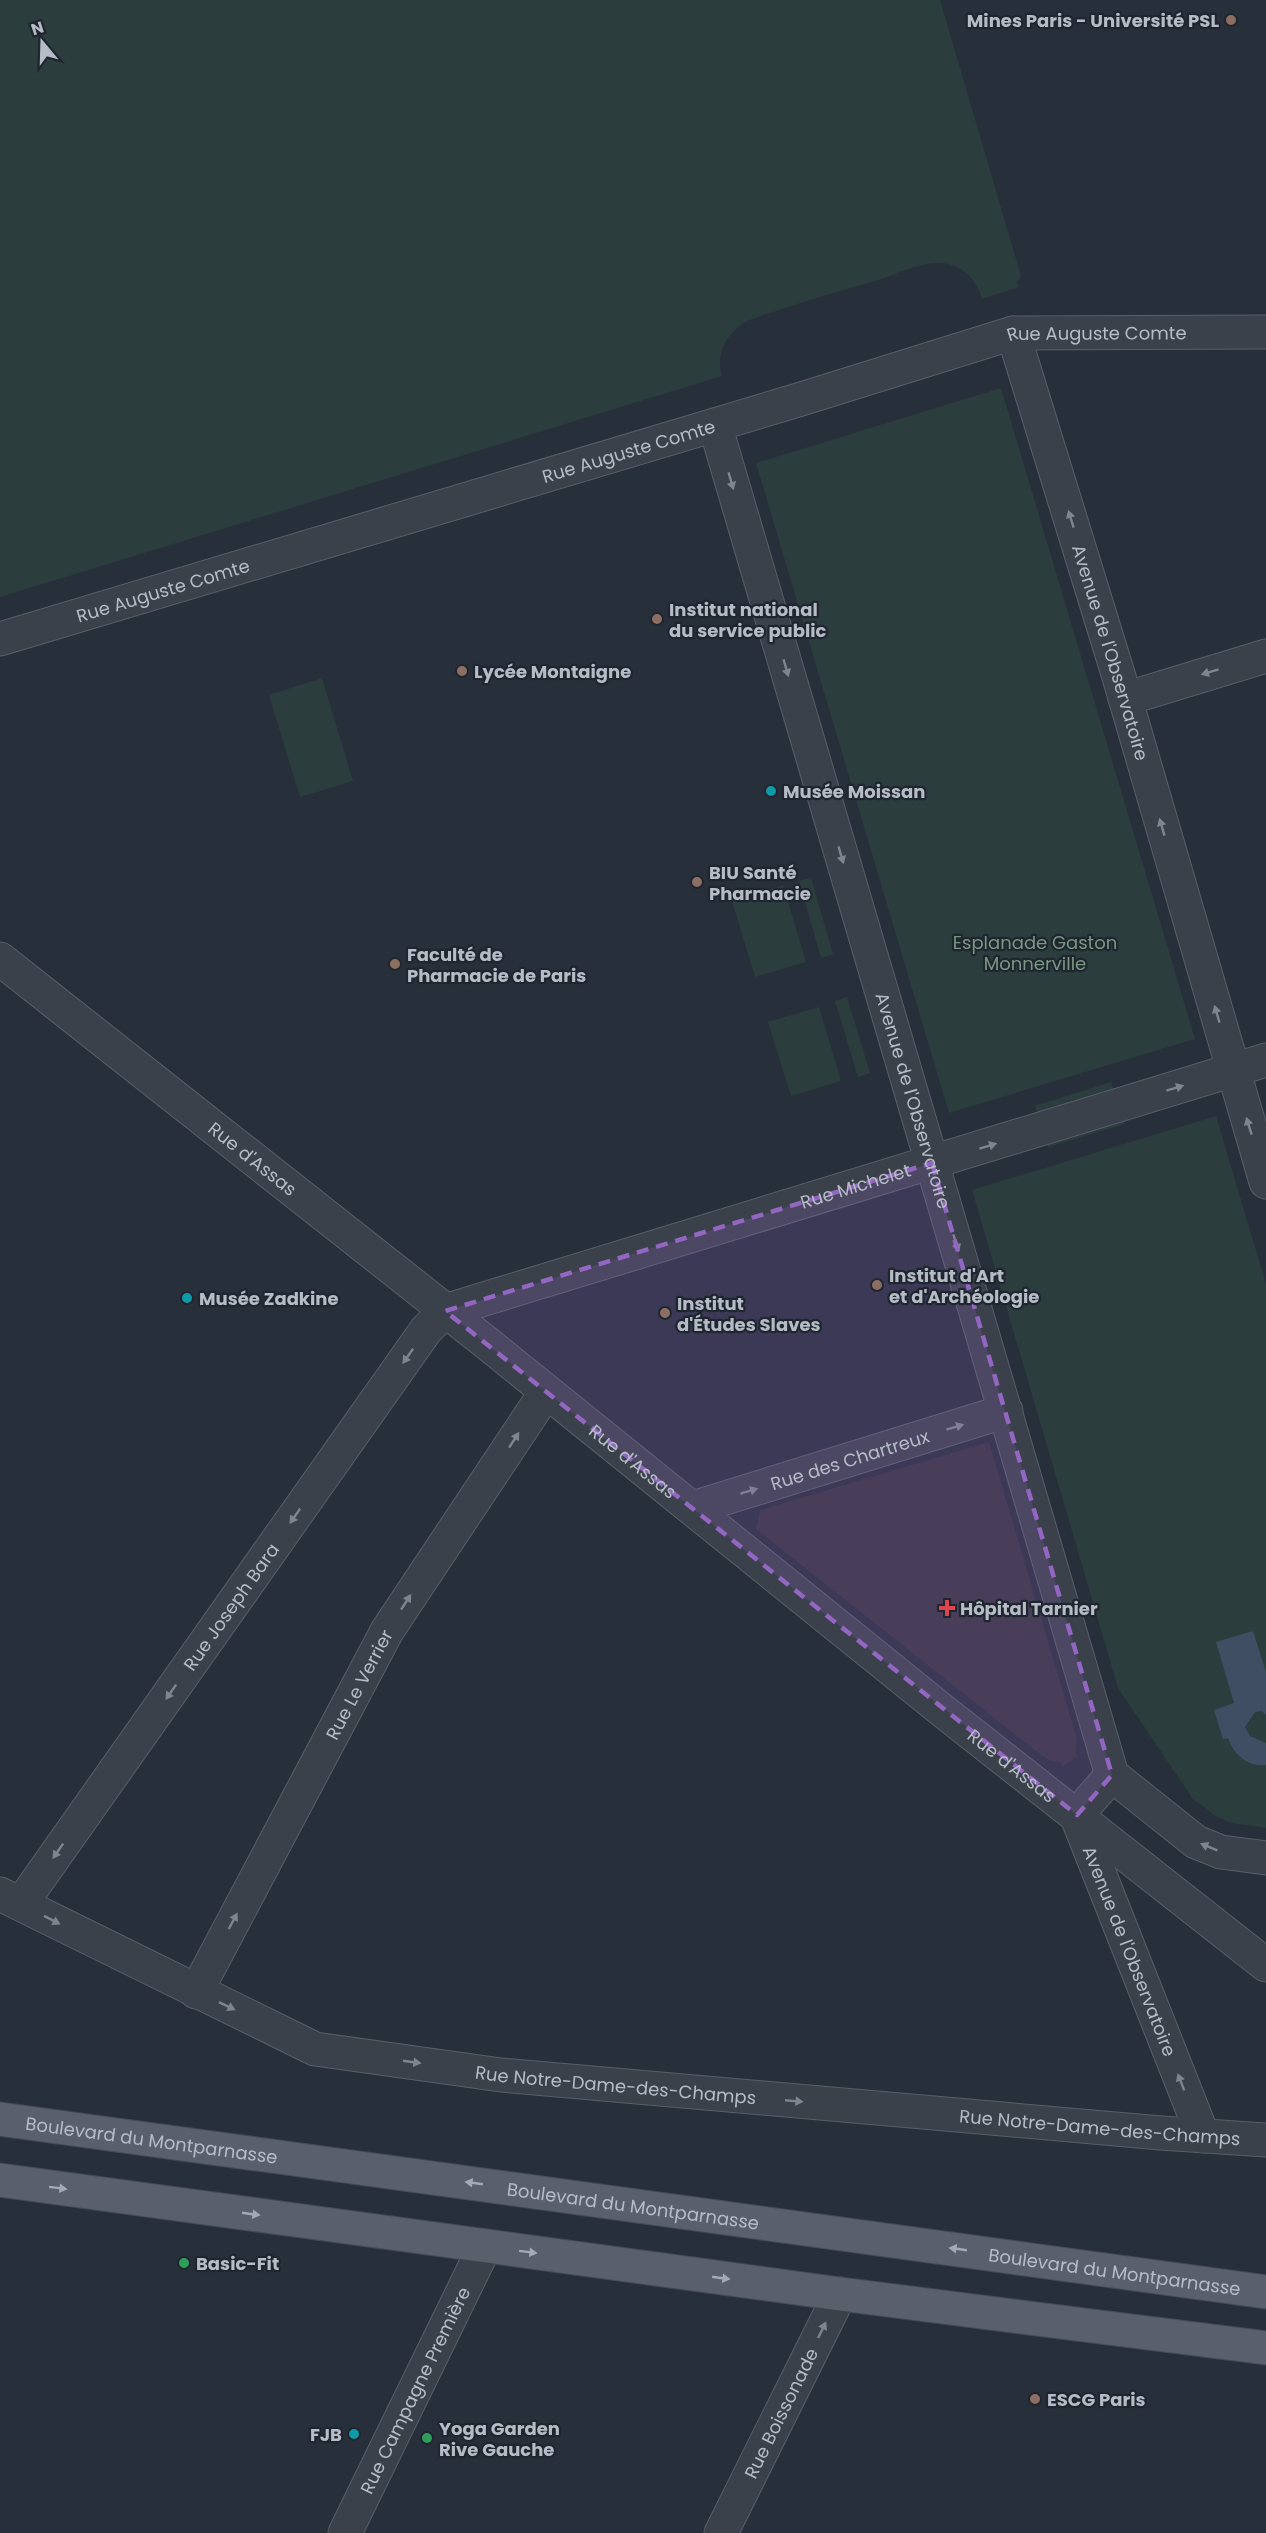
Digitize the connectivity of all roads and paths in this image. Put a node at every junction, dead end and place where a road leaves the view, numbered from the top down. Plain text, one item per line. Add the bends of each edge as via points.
1 (1266, 332) edge
2 (1013, 333) junction
3 (715, 425) junction
4 (0, 639) edge
5 (1266, 656) edge
6 (1125, 699) junction
7 (0, 959) edge
8 (1266, 1060) edge
9 (1233, 1070) junction
10 (933, 1163) junction
11 (1266, 1182) edge
12 (445, 1311) junction
13 (546, 1392) junction
14 (1006, 1411) junction
15 (693, 1508) junction
16 (1112, 1775) junction
17 (1077, 1815) junction
18 (1266, 1858) edge
19 (10, 1899) edge
20 (1266, 1965) edge
21 (196, 1992) junction
22 (0, 2120) edge
23 (1203, 2136) junction
24 (1266, 2140) edge
25 (0, 2180) edge
26 (485, 2246) junction
27 (1266, 2292) edge
28 (840, 2294) junction
29 (1266, 2348) edge
30 (345, 2533) edge
31 (721, 2533) edge

1 - 2 street, Rue Auguste Comte
2 - 3 street, Rue Auguste Comte
6 -> 2 street, Avenue de l'Observatoire
3 - 4 street, Rue Auguste Comte
3 -> 10 street, Avenue de l'Observatoire
5 -> 6 street
9 -> 6 street, Avenue de l'Observatoire
7 - 12 street, Rue d'Assas
8 - 9 street, Rue Michelet
10 -> 9 street, Rue Michelet
11 -> 9 street, Avenue de l'Observatoire
10 - 12 street, Rue Michelet
10 -> 14 street, Avenue de l'Observatoire
12 - 13 street, Rue d'Assas
12 -> 19 street, Rue Joseph Bara via 426,1330
13 - 15 street, Rue d'Assas
21 -> 13 street, Rue Le Verrier via 387,1631
15 -> 14 street, Rue des Chartreux
14 - 16 street, Avenue de l'Observatoire
15 - 17 street, Rue d'Assas
16 - 17 street
18 -> 16 street via 1221,1852 1196,1842
17 - 20 street, Rue d'Assas
23 -> 17 street, Avenue de l'Observatoire
19 -> 21 street, Rue Notre-Dame-des-Champs
21 -> 23 street, Rue Notre-Dame-des-Champs via 315,2049 501,2075
27 -> 22 main road, Boulevard du Montparnasse
23 - 24 street, Rue Notre-Dame-des-Champs
25 -> 26 main road
26 -> 28 main road
26 - 30 street, Rue Campagne Première
28 - 29 main road
31 -> 28 street, Rue Boissonade

